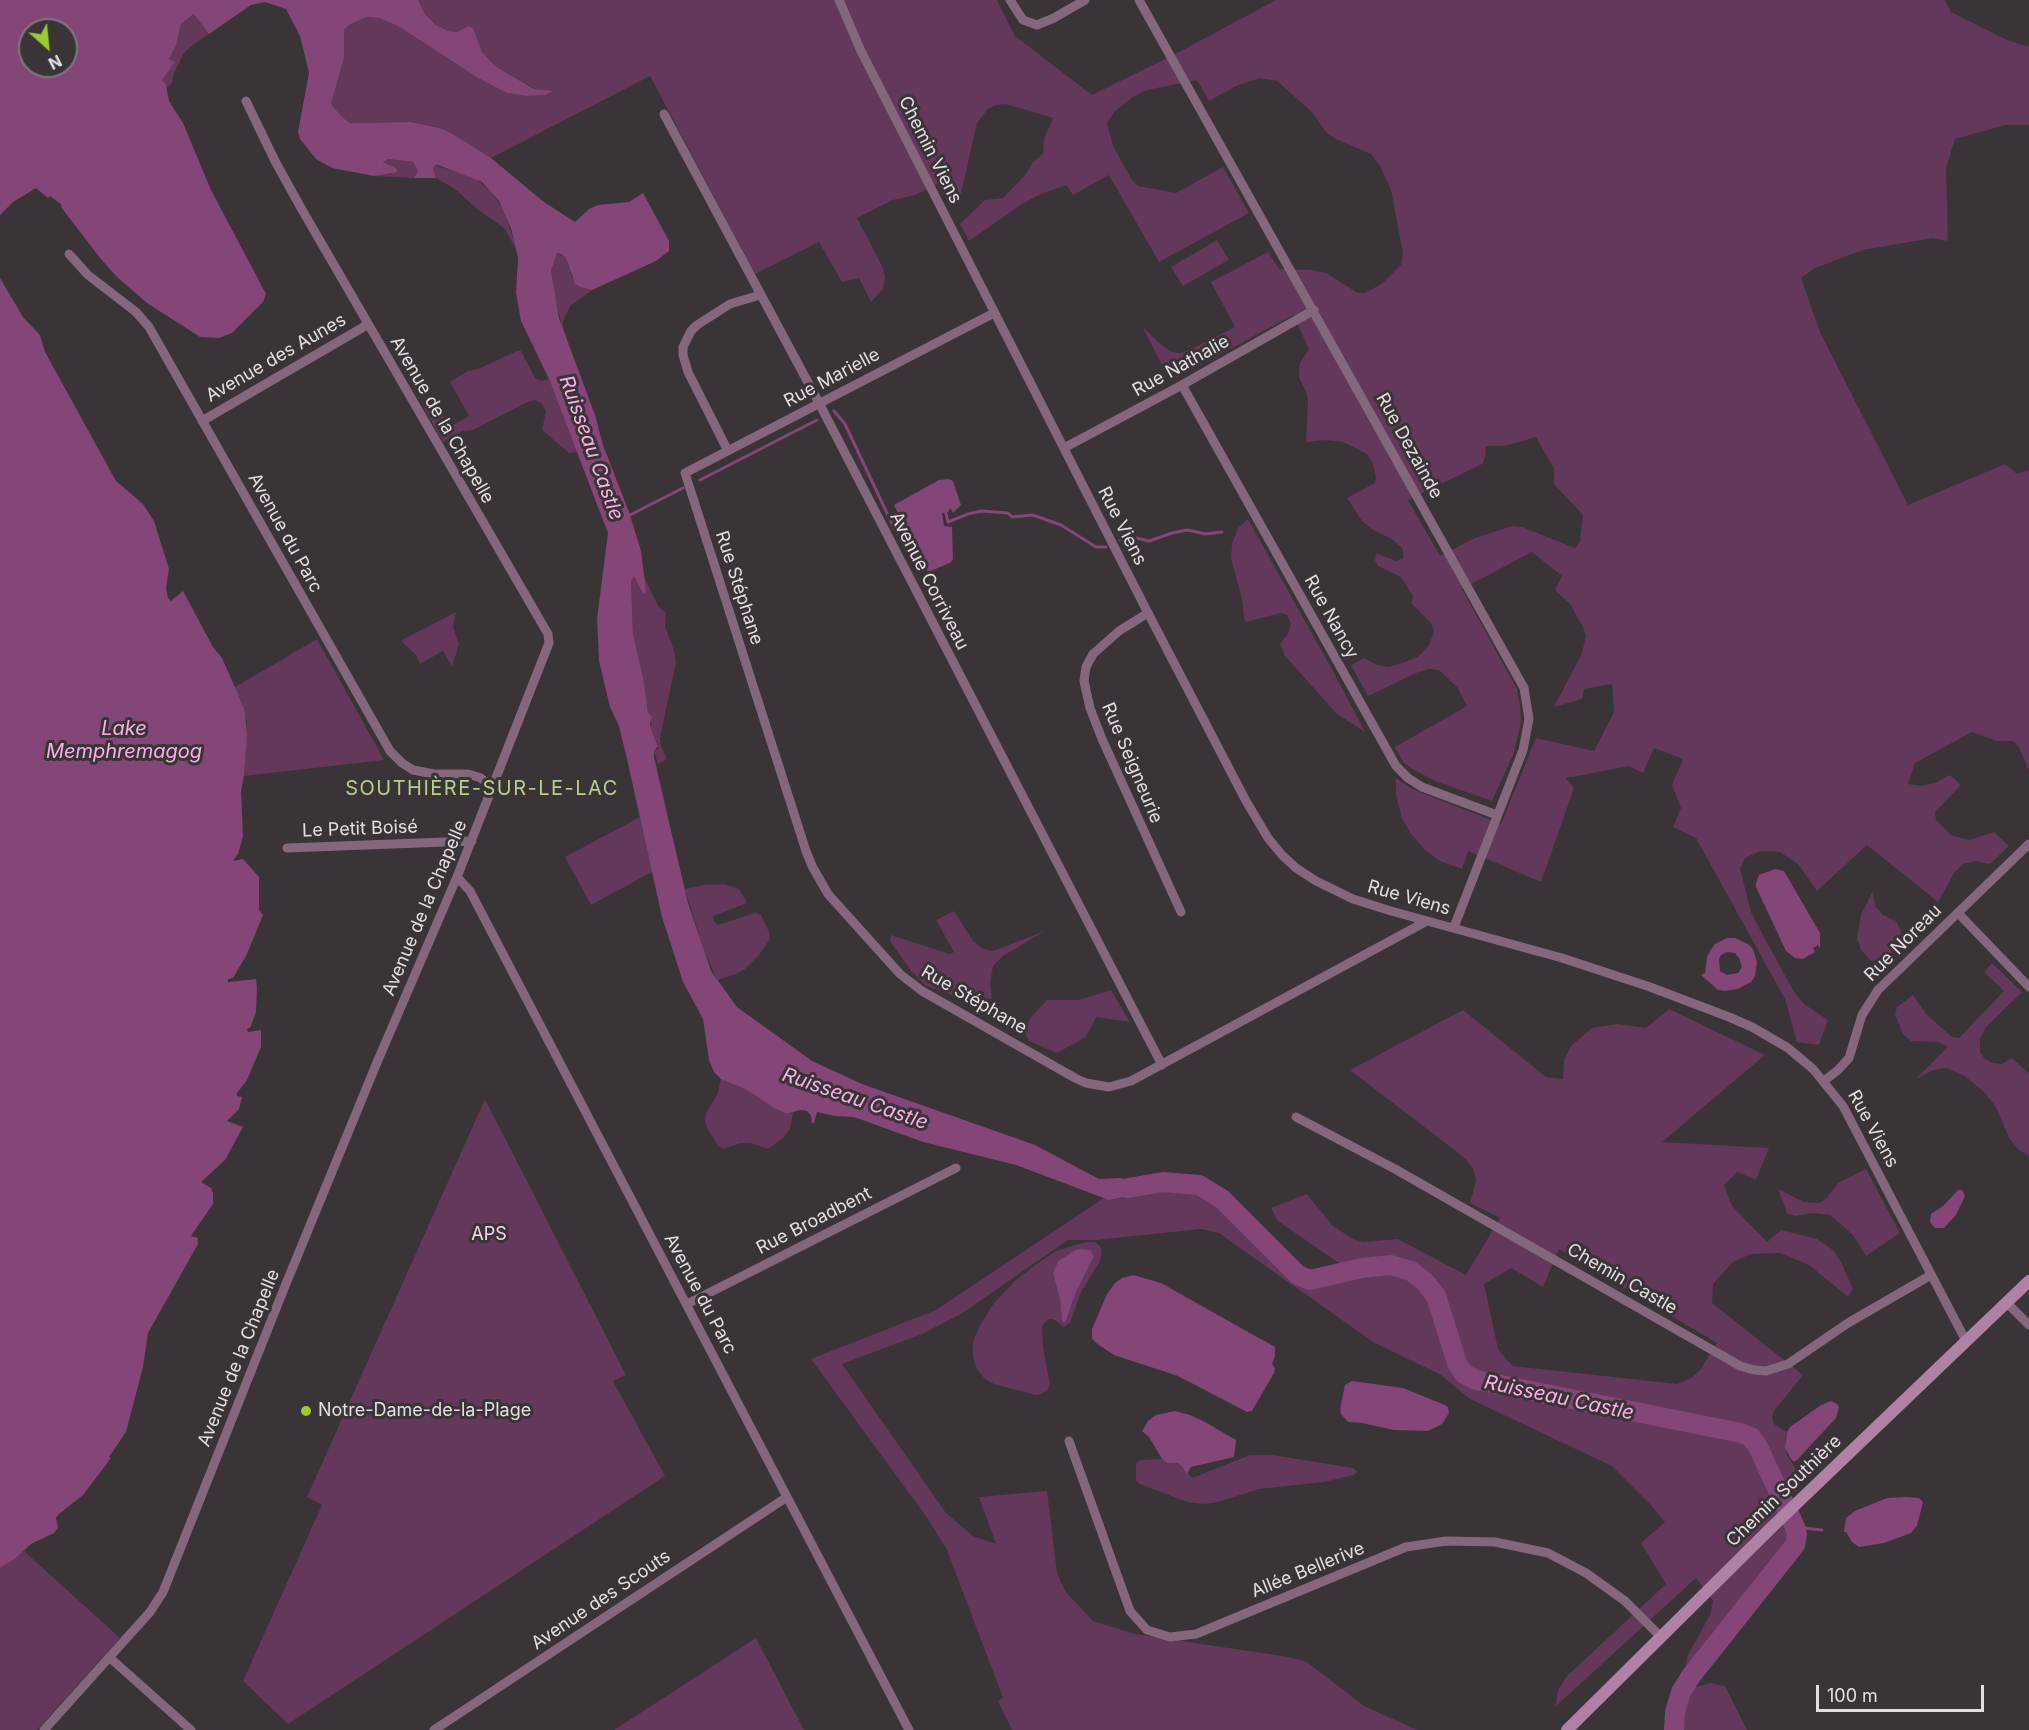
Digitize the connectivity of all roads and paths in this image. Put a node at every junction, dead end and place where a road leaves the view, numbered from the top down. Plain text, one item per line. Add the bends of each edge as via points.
1 (839, 0) edge
2 (1010, 0) edge
3 (1085, 0) edge
4 (1139, 0) edge
5 (246, 101) dead end
6 (664, 114) dead end
7 (69, 254) dead end
8 (760, 295) junction
9 (1314, 310) junction
10 (994, 313) junction
11 (367, 325) junction
12 (1182, 385) junction
13 (819, 404) junction
14 (202, 421) junction
15 (1064, 448) junction
16 (728, 452) junction
17 (685, 473) joint
18 (1148, 613) junction
19 (492, 788) junction
20 (1497, 815) junction
21 (471, 841) junction
22 (2029, 844) edge
23 (286, 848) dead end
24 (457, 877) junction
25 (1181, 912) dead end
26 (1958, 913) junction
27 (1427, 921) junction
28 (1454, 927) junction
29 (2029, 987) edge
30 (1162, 1065) junction
31 (1824, 1081) junction
32 (1296, 1117) dead end
33 (956, 1168) dead end
34 (1931, 1275) junction
35 (2029, 1281) edge
36 (2007, 1303) junction
37 (687, 1304) junction
38 (2029, 1325) edge
39 (1966, 1341) junction
40 (1069, 1441) dead end
41 (787, 1497) junction
42 (1661, 1637) junction
43 (109, 1657) junction
44 (44, 1730) edge
45 (191, 1730) edge
46 (434, 1730) edge
47 (909, 1730) edge
48 (1567, 1730) edge

1 - 10 street, Chemin Viens
2 - 3 street via 1018,15 1036,25
4 - 9 street, Rue Dezainde
5 - 11 street, Avenue de la Chapelle via 282,175
6 - 8 street, Avenue Corriveau
7 - 14 street, Avenue du Parc via 88,275 147,322
8 - 13 street, Avenue Corriveau
8 - 16 street via 730,304 697,325 683,347 688,372
9 - 12 street, Rue Nathalie
9 - 20 street, Rue Dezainde via 1524,688 1529,709 1526,740
10 - 13 street, Rue Marielle
10 - 15 street, Rue Viens
11 - 14 street, Avenue des Aunes
11 - 19 street, Avenue de la Chapelle via 549,638 549,648
12 - 15 street, Rue Nathalie
12 - 20 street, Rue Nancy via 1396,766 1422,787
13 - 16 street, Rue Marielle
13 - 30 street, Avenue Corriveau
14 - 19 street, Avenue du Parc via 390,751 413,770 468,774 481,778
15 - 18 street, Rue Viens
16 - 17 street, Rue Marielle
17 - 30 street, Rue Stéphane via 806,851 819,881 838,907 910,983 1075,1078 1097,1086 1120,1085
18 - 25 street, Rue Seigneurie via 1093,654 1084,681 1102,739
18 - 27 street, Rue Viens via 1246,801 1282,855 1335,891
19 - 21 street, Avenue de la Chapelle
20 - 28 street, Rue Dezainde
21 - 23 street, Le Petit Boisé
21 - 24 street, Avenue de la Chapelle
22 - 26 street, Rue Noreau
24 - 37 street, Avenue du Parc via 470,891
24 - 43 street, Avenue de la Chapelle via 292,1269 163,1592
26 - 29 street
26 - 31 street, Rue Noreau via 1873,995 1862,1015 1849,1058
27 - 28 street, Rue Viens
27 - 30 street, Rue Stéphane
28 - 31 street, Rue Viens via 1701,1005 1774,1040
31 - 34 street, Rue Viens via 1851,1119
32 - 34 street, Chemin Castle via 1395,1169 1740,1366 1754,1370 1766,1371 1788,1364 1848,1323
33 - 37 street, Rue Broadbent
34 - 39 street, Rue Viens
35 - 36 street, Chemin Southière
36 - 38 street
36 - 39 street, Chemin Southière
37 - 41 street, Avenue du Parc
39 - 42 street, Chemin Southière
40 - 42 street, Allée Bellerive via 1130,1611 1147,1630 1170,1637 1196,1634 1406,1547 1446,1541 1495,1542 1548,1553 1586,1572 1626,1601
41 - 46 street, Avenue des Scouts
41 - 47 street, Avenue du Parc
42 - 48 street, Chemin Southière
43 - 44 street, Avenue de la Chapelle
43 - 45 street

